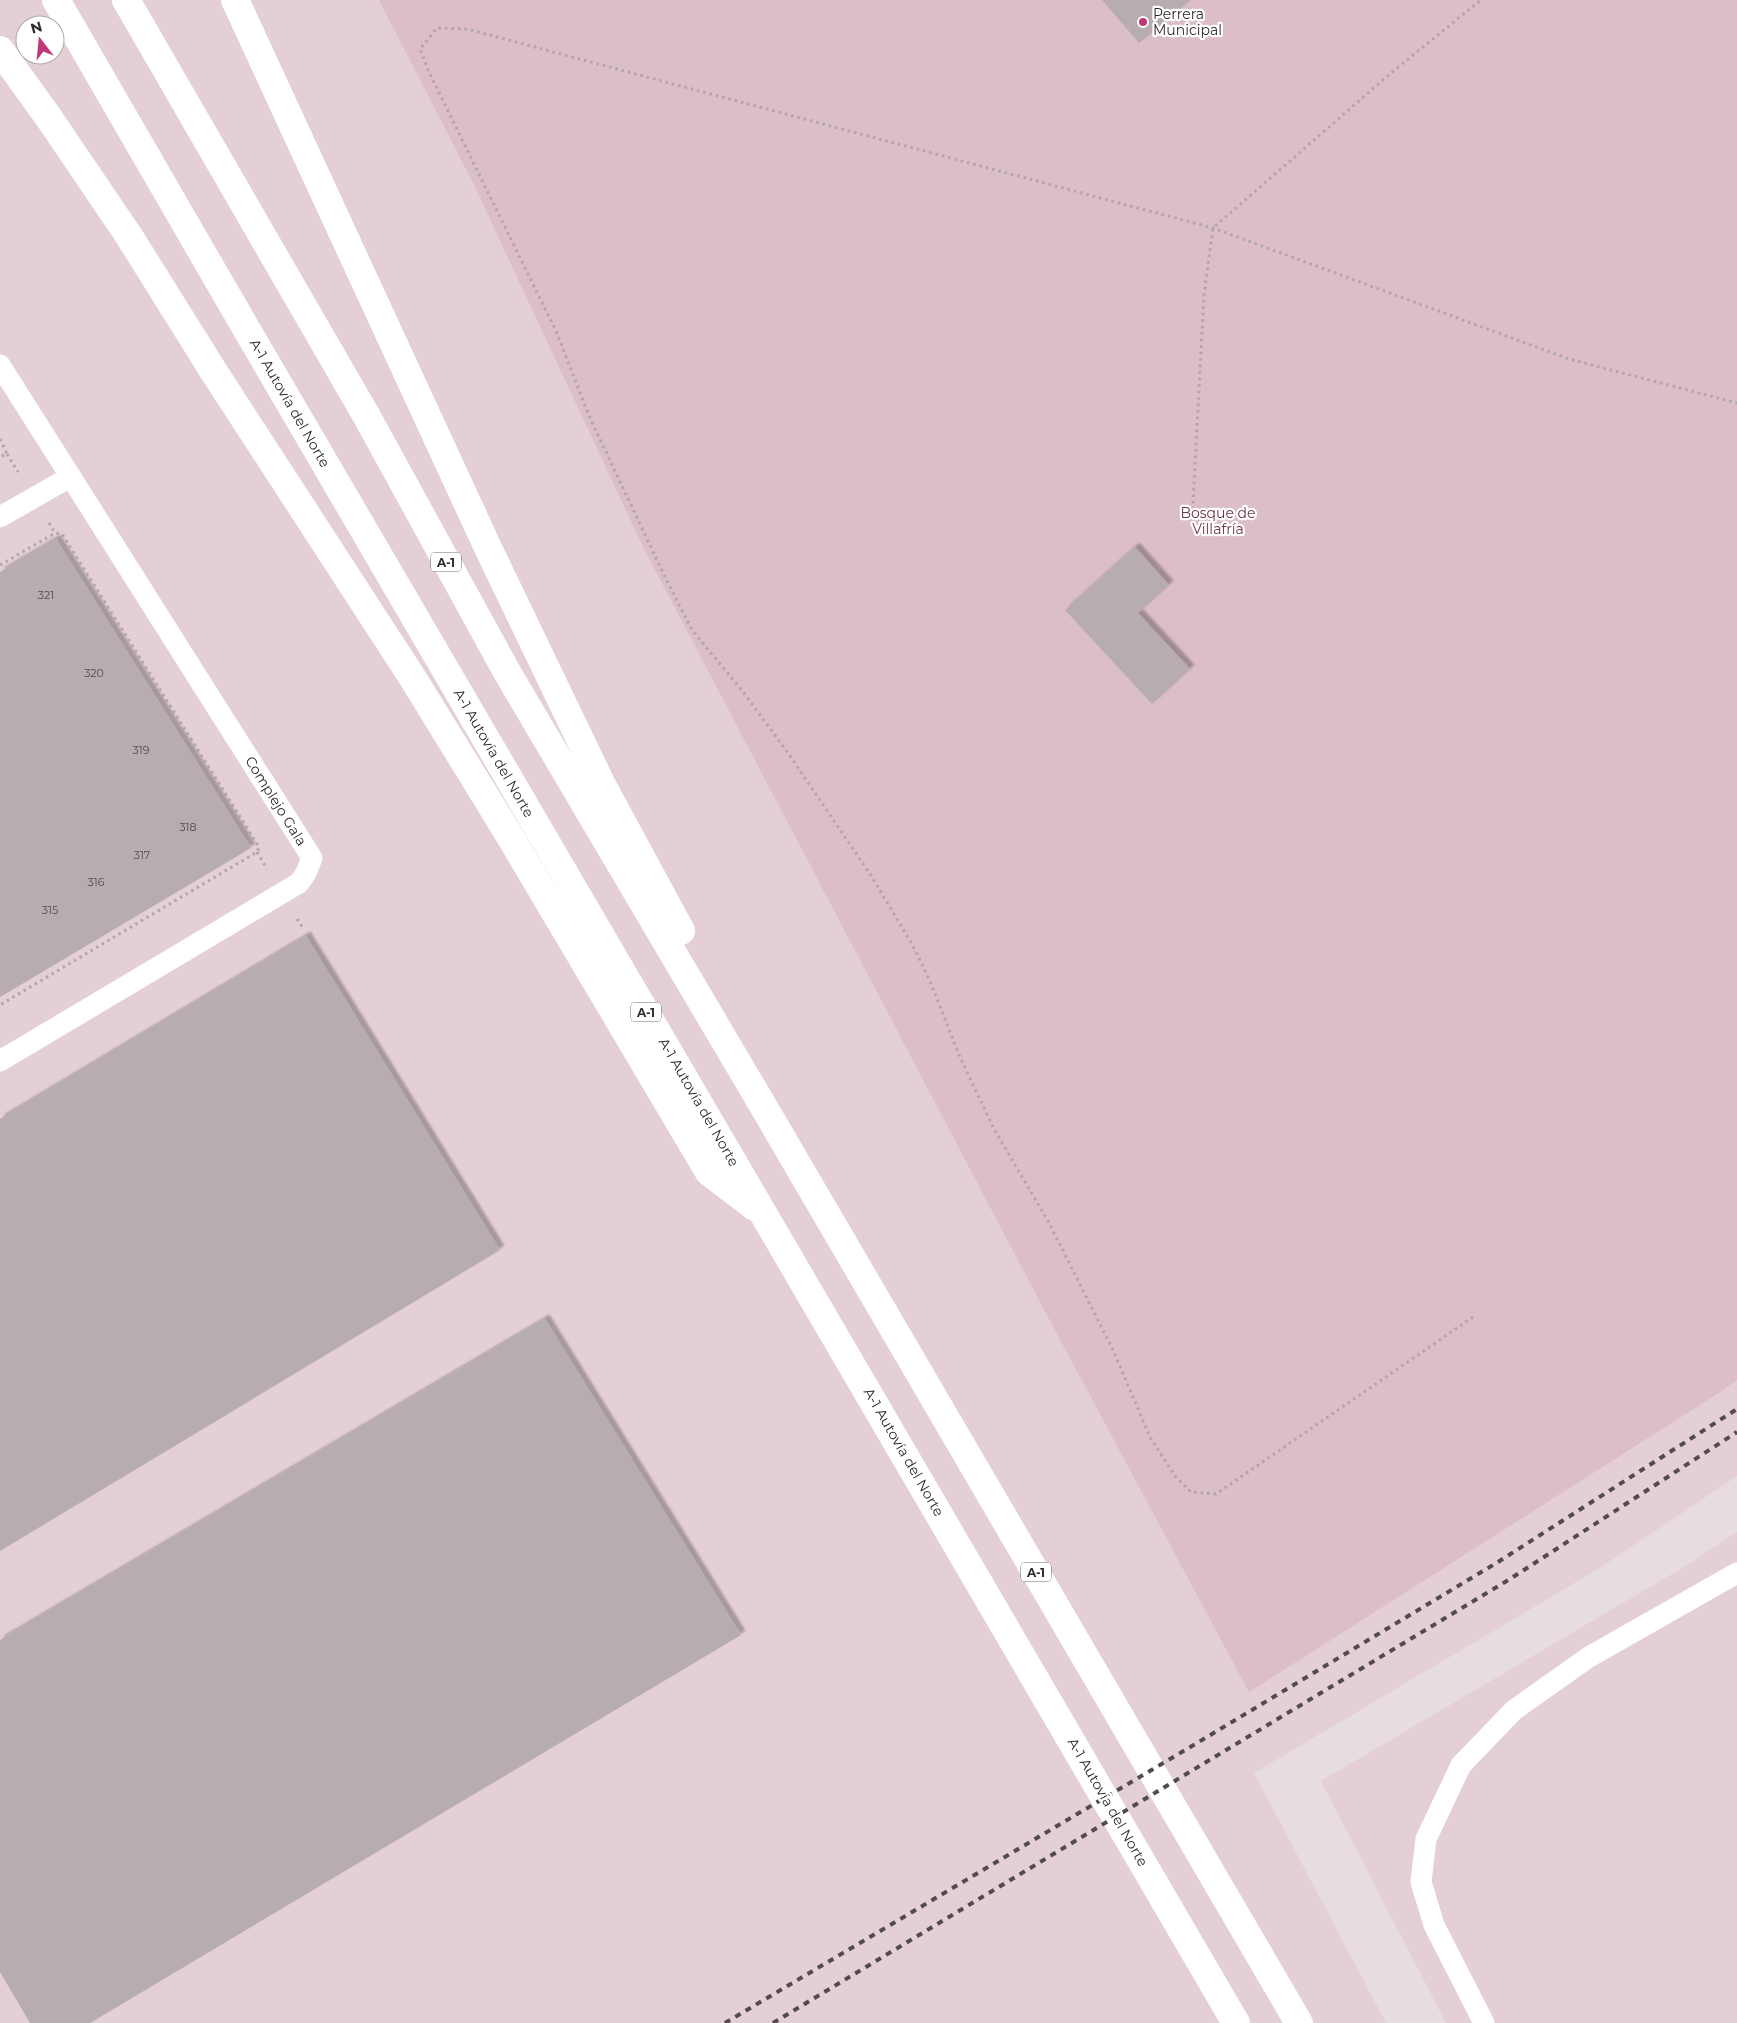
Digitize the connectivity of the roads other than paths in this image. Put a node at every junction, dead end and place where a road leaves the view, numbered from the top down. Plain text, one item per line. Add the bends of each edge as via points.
1 (56, 0) edge
2 (126, 0) edge
3 (235, 0) edge
4 (0, 50) edge
5 (0, 365) edge
6 (70, 477) junction
7 (0, 517) edge
8 (0, 1061) edge
9 (772, 1121) junction
10 (765, 1214) junction
11 (1737, 1573) edge
12 (1236, 2023) edge
13 (1299, 2023) edge
14 (1484, 2023) edge

1 - 10 highway, A-1 Autovía del Norte / A-1
2 - 9 highway, A-1 via 366,415 507,672
3 - 9 highway, A-1 via 488,550 602,785 727,1017
4 - 10 highway via 129,236 414,680 709,1172
5 - 6 lane, Complejo Gala
6 - 7 lane
6 - 8 lane, Complejo Gala via 312,858 299,883
9 - 13 highway, A-1
10 - 12 highway, A-1 Autovía del Norte / A-1
11 - 14 lane via 1589,1657 1514,1710 1461,1765 1426,1839 1421,1882 1434,1924

